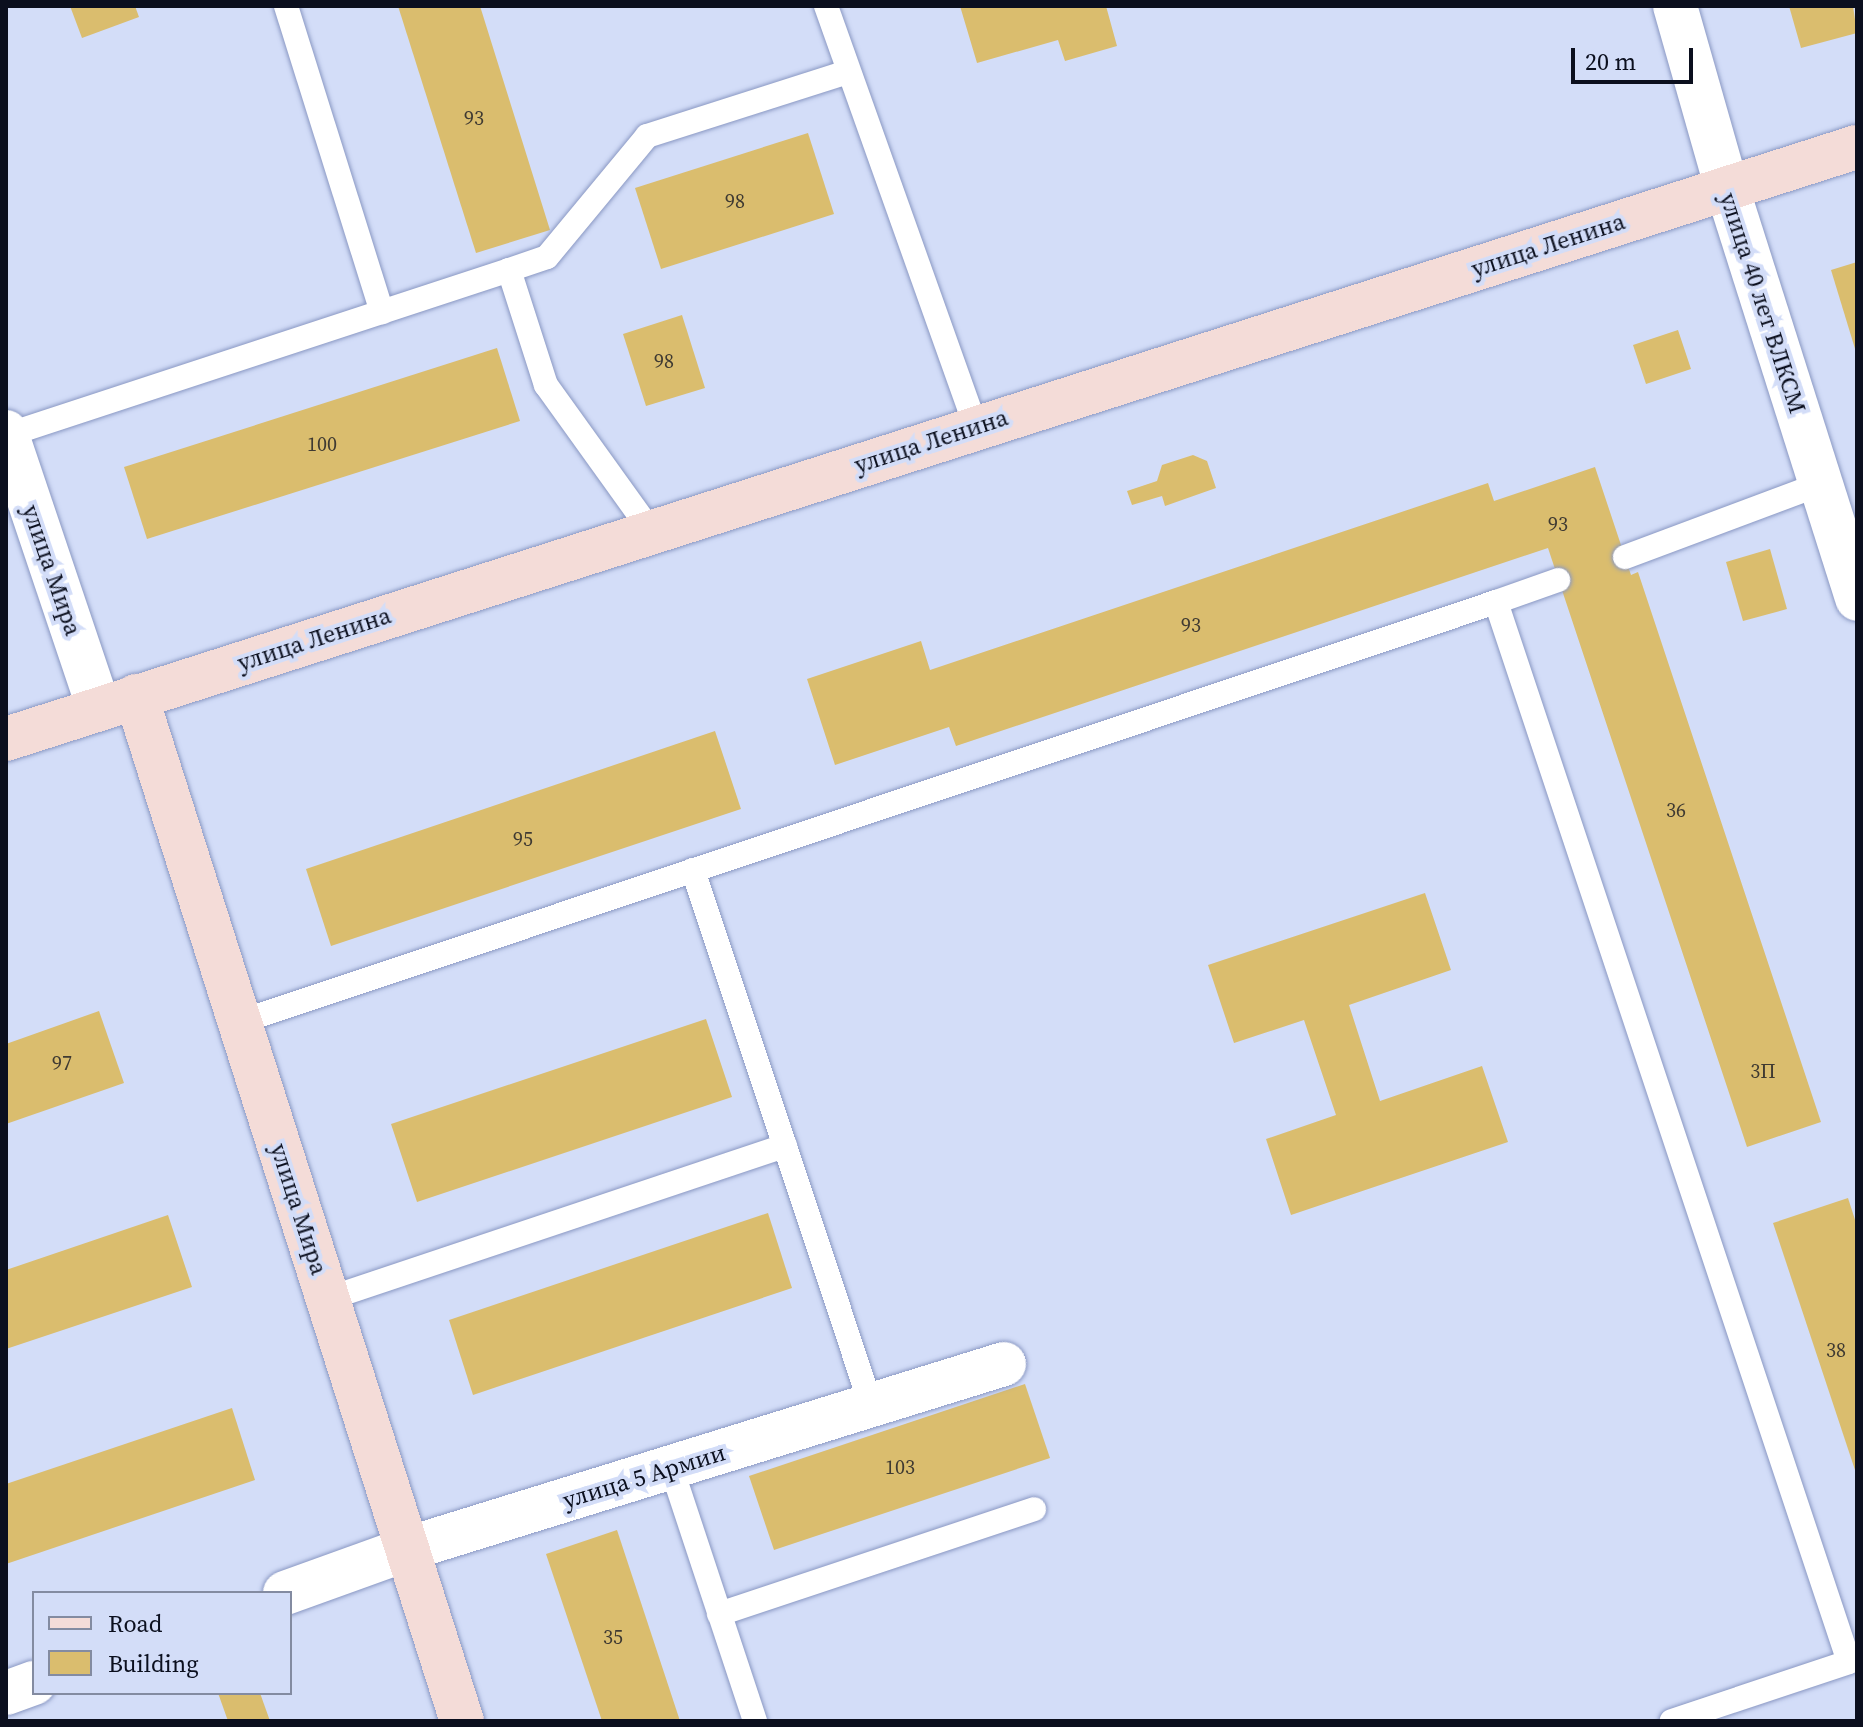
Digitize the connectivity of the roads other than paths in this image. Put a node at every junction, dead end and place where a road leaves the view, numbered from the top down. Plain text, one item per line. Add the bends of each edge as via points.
1 (286, 6) edge
2 (826, 6) edge
3 (1675, 6) edge
4 (847, 72) junction
5 (1857, 147) edge
6 (1727, 188) junction
7 (509, 270) junction
8 (382, 312) junction
9 (976, 427) junction
10 (6, 434) edge
11 (1820, 484) junction
12 (651, 531) junction
13 (1625, 557) dead end
14 (1558, 580) dead end
15 (1857, 599) edge
16 (1496, 602) junction
17 (117, 702) junction
18 (6, 739) edge
19 (693, 870) junction
20 (240, 1022) junction
21 (785, 1146) junction
22 (327, 1299) junction
23 (1004, 1364) dead end
24 (871, 1405) junction
25 (671, 1467) junction
26 (1034, 1509) dead end
27 (407, 1549) junction
28 (291, 1591) edge
29 (719, 1614) junction
30 (32, 1684) edge
31 (6, 1693) edge
32 (462, 1721) edge
33 (755, 1721) edge
34 (1672, 1721) edge

1 - 8 lane
2 - 4 lane
3 - 6 street, улица 40 лет ВЛКСМ
4 - 7 lane via 647,136 547,257
4 - 9 lane
5 - 6 main road, улица Ленина
6 - 9 main road, улица Ленина
6 - 11 street, улица 40 лет ВЛКСМ
7 - 8 lane
7 - 12 lane via 546,385
8 - 10 lane
9 - 12 main road, улица Ленина
10 - 17 street, улица Мира
11 - 13 lane
11 - 15 street, улица 40 лет ВЛКСМ
12 - 17 main road, улица Ленина
14 - 16 lane
16 - 19 lane
16 - 34 lane via 1849,1662
17 - 18 main road, улица Ленина
17 - 20 main road, улица Мира
19 - 20 lane
19 - 21 lane
20 - 22 main road, улица Мира
21 - 22 lane
21 - 24 lane
22 - 27 main road, улица Мира
23 - 24 street, улица 5 Армии
24 - 25 street, улица 5 Армии
25 - 27 street, улица 5 Армии
25 - 29 lane
26 - 29 lane
27 - 28 street, улица 5 Армии
27 - 32 main road, улица Мира
29 - 33 lane
30 - 31 street

